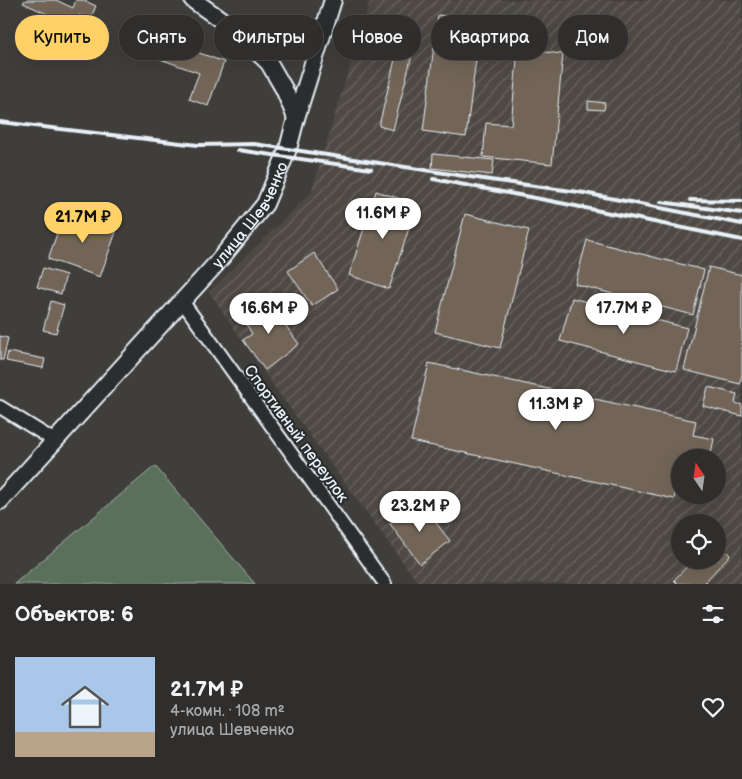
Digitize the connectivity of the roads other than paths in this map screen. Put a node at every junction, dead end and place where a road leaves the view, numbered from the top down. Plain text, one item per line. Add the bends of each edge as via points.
1 (193, 0) edge
2 (333, 0) edge
3 (296, 118) junction
4 (182, 300) junction
5 (0, 407) edge
6 (55, 441) junction
7 (0, 501) edge
8 (384, 584) edge

1 - 3 street via 230,26 269,64
2 - 3 street, улица Шевченко
3 - 4 street, улица Шевченко via 288,149 266,204
4 - 6 street, улица Шевченко
4 - 8 street, Спортивный переулок
5 - 6 street
6 - 7 street, улица Шевченко

